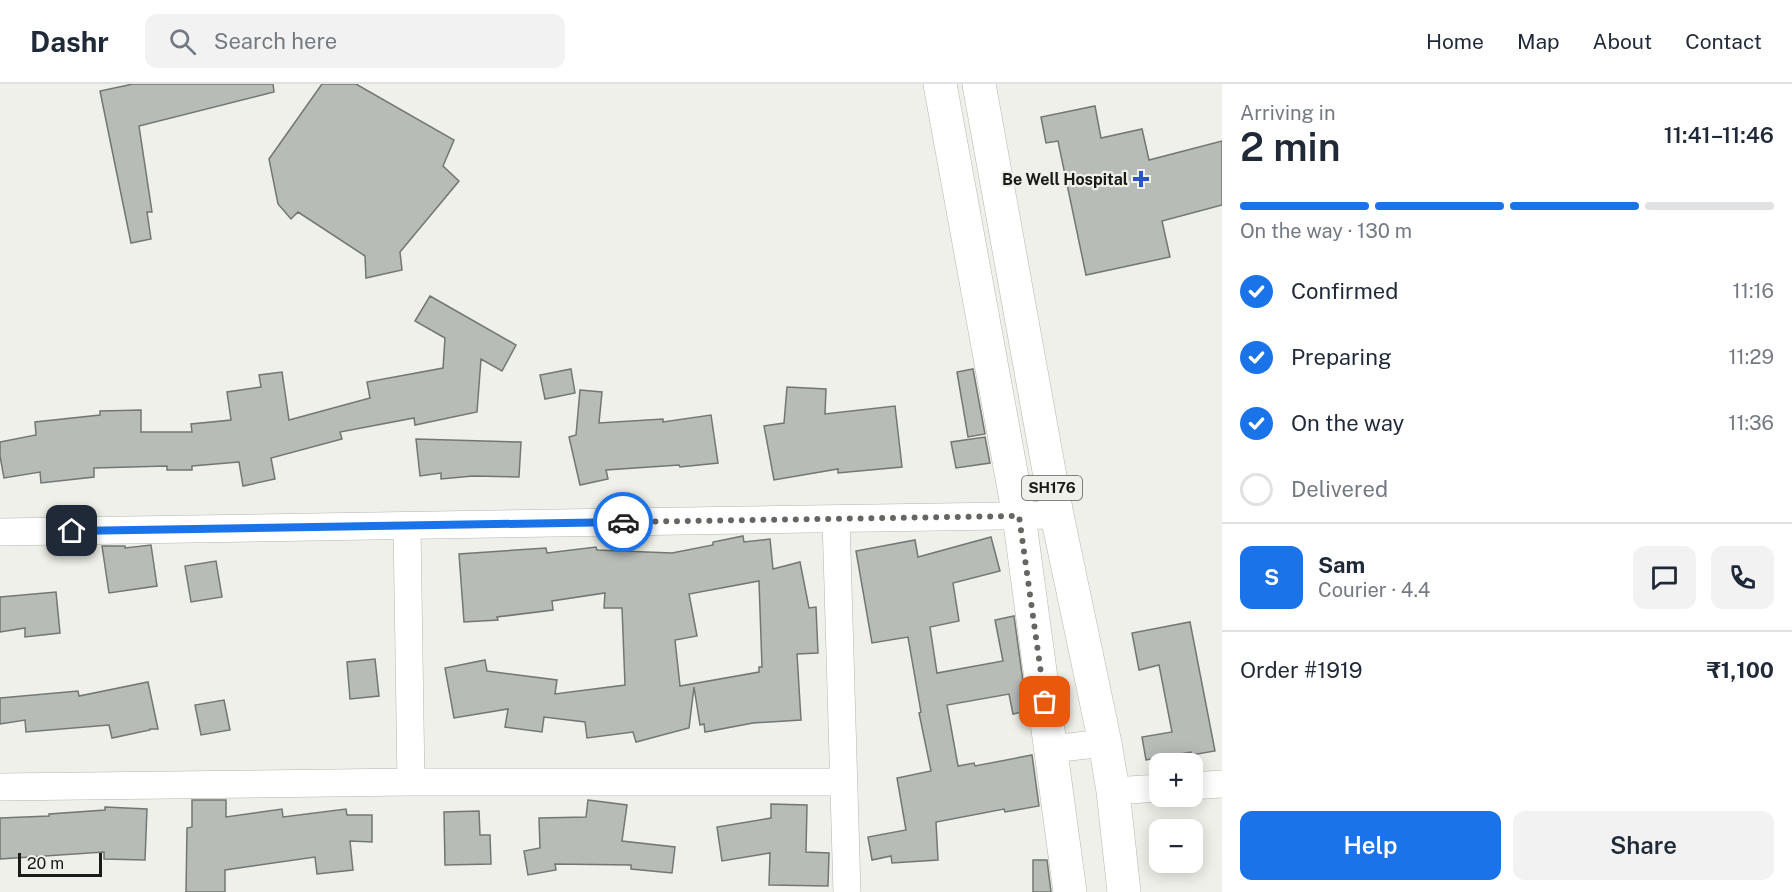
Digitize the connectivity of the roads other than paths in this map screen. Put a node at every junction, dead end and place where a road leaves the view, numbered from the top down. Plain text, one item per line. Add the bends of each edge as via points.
1 (940, 84) edge
2 (979, 84) edge
3 (1057, 515) junction
4 (1019, 516) junction
5 (837, 519) junction
6 (407, 526) junction
7 (0, 532) edge
8 (1106, 743) junction
9 (1051, 749) junction
10 (411, 782) junction
11 (844, 782) junction
12 (1222, 784) edge
13 (1203, 785) edge
14 (0, 787) edge
15 (1149, 789) edge
16 (1113, 791) junction
17 (847, 892) edge
18 (1071, 892) edge
19 (1124, 892) edge

1 - 4 main road
2 - 3 main road, SH176
3 - 4 street
3 - 8 main road, SH176
4 - 5 street
4 - 9 main road
5 - 6 street
5 - 11 street
6 - 7 street
6 - 10 street
8 - 9 street
8 - 16 main road, SH176
9 - 18 main road
10 - 11 street
10 - 14 street
11 - 17 street
12 - 13 street
15 - 16 street
16 - 19 main road, SH176

